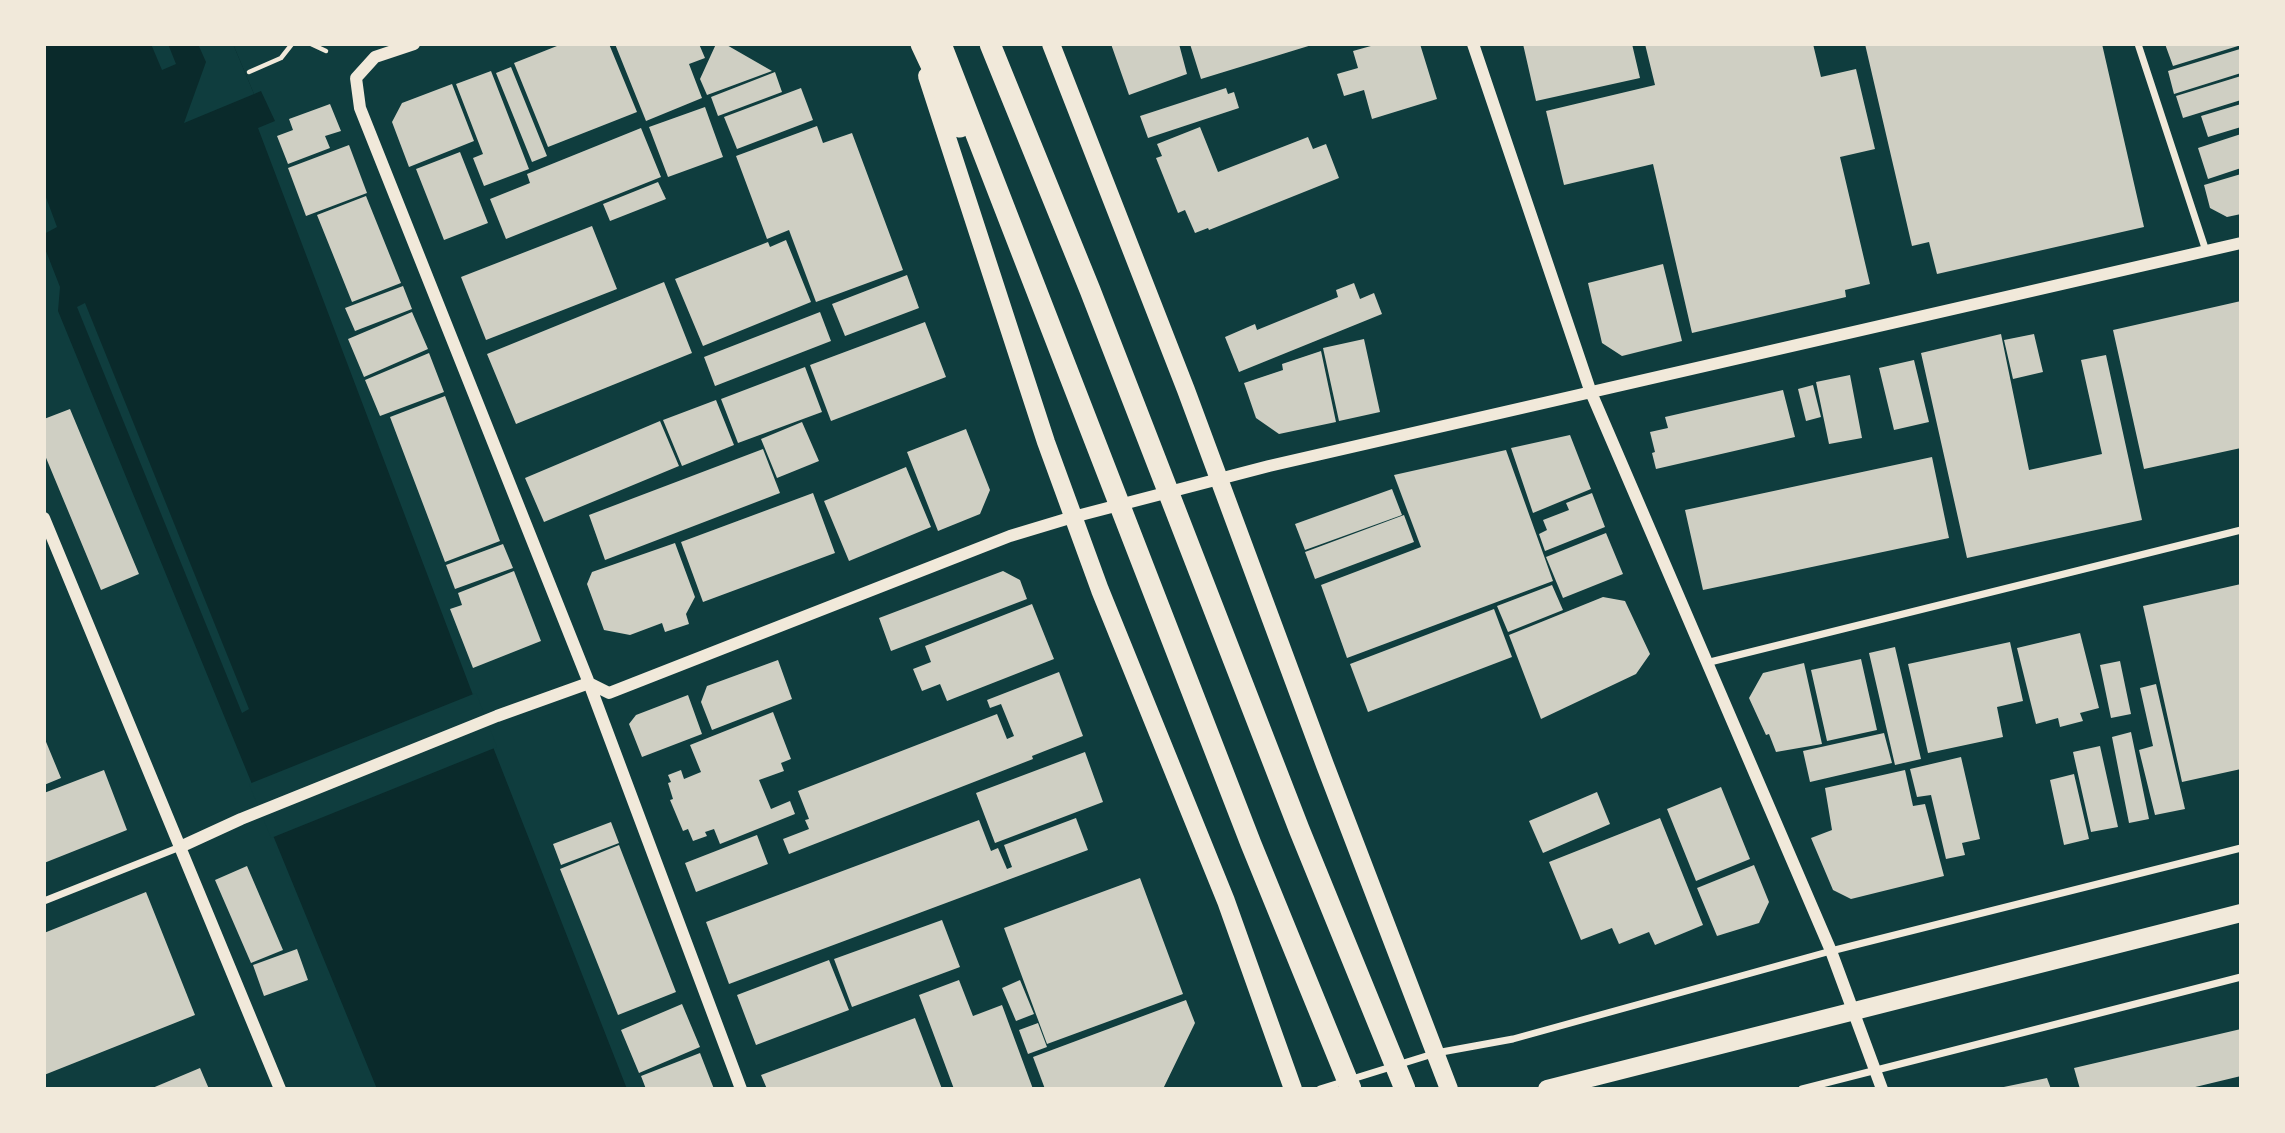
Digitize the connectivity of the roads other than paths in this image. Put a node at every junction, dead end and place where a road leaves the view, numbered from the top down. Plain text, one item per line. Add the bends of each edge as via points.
1 (414, 44) edge
2 (919, 44) edge
3 (941, 44) edge
4 (990, 44) edge
5 (1051, 44) edge
6 (1473, 44) edge
7 (2138, 44) edge
8 (2241, 243) edge
9 (2206, 251) junction
10 (1043, 307) junction
11 (1590, 390) junction
12 (1218, 479) junction
13 (1073, 517) junction
14 (44, 518) edge
15 (2241, 530) edge
16 (1706, 663) junction
17 (589, 683) junction
18 (180, 847) junction
19 (2241, 848) edge
20 (44, 901) edge
21 (2241, 912) edge
22 (1831, 951) junction
23 (2241, 978) edge
24 (1853, 1010) junction
25 (1436, 1053) junction
26 (1874, 1070) junction
27 (280, 1089) edge
28 (741, 1089) edge
29 (1293, 1089) edge
30 (1320, 1089) edge
31 (1351, 1089) edge
32 (1405, 1089) edge
33 (1450, 1089) edge
34 (1547, 1089) edge
35 (1802, 1089) edge
36 (1882, 1089) edge

1 - 17 street via 375,57 356,78 360,108
2 - 10 highway
2 - 13 main road
3 - 10 highway
4 - 32 highway
5 - 12 main road
6 - 11 street
7 - 9 street
8 - 9 street
9 - 11 street
10 - 31 highway
11 - 12 street
11 - 16 street
12 - 13 street
12 - 25 main road
13 - 17 street via 1010,536 609,693
13 - 29 main road via 1226,901
14 - 18 street
15 - 16 street
16 - 22 street
17 - 18 street via 497,716
17 - 28 street
18 - 20 street
18 - 27 street
19 - 22 street
21 - 24 main road
22 - 24 street
22 - 25 street via 1513,1038
23 - 26 street
24 - 26 street
24 - 34 main road
25 - 30 street
25 - 33 main road
26 - 35 street
26 - 36 street

